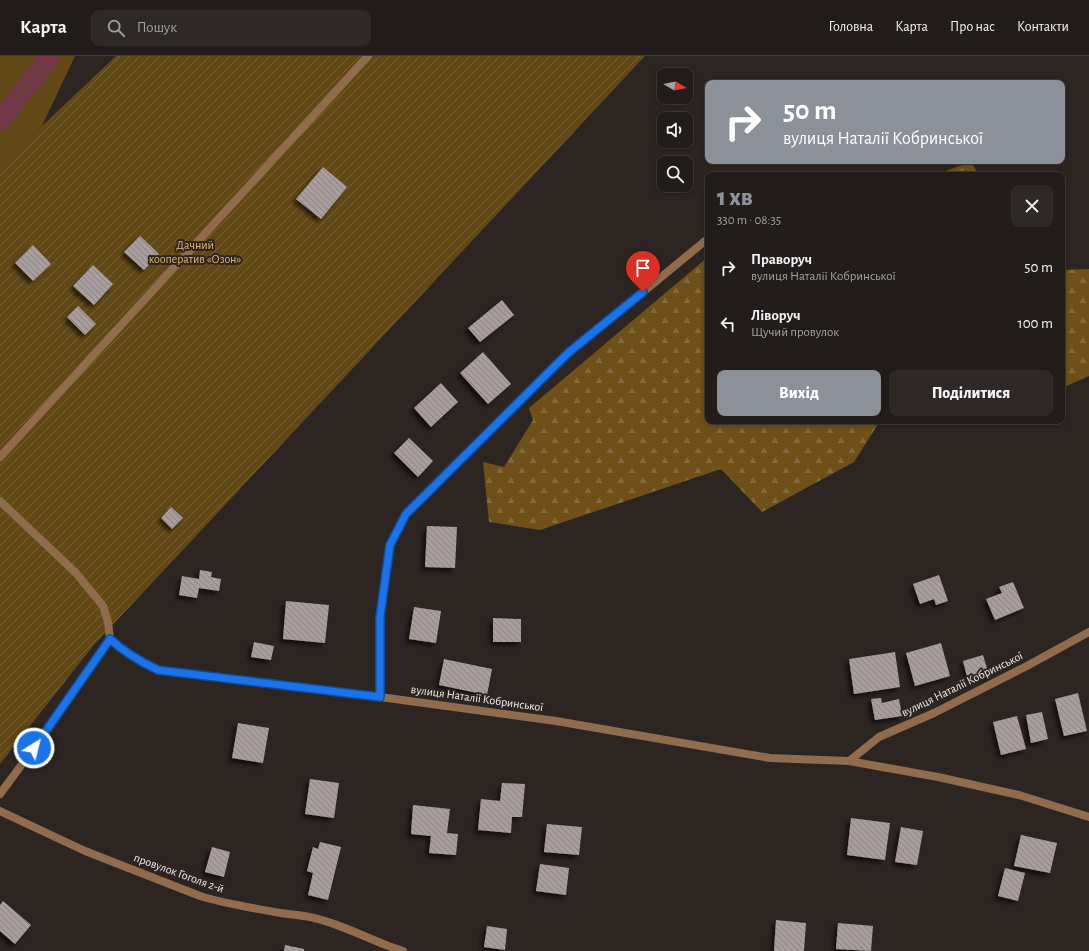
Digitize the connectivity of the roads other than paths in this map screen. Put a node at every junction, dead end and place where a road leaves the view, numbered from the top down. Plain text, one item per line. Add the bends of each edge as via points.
1 (368, 56) edge
2 (704, 241) dead end
3 (0, 457) edge
4 (0, 501) edge
5 (1089, 632) edge
6 (110, 639) junction
7 (380, 697) junction
8 (849, 761) junction
9 (0, 794) edge
10 (0, 811) edge
11 (1089, 817) edge
12 (403, 951) edge

1 - 3 street
2 - 7 street via 568,353 406,514 390,545 380,617
4 - 6 street via 76,573 103,606
5 - 8 street, вулиця Наталії Кобринської via 934,713 879,737
6 - 7 street, вулиця Наталії Кобринської via 120,649 158,670
6 - 9 street
7 - 8 street, вулиця Наталії Кобринської via 556,721 770,758
8 - 11 street, вулиця Наталії Кобринської via 1019,795
10 - 12 street, провулок Гоголя 2-й via 85,851 200,896 240,906 314,918

